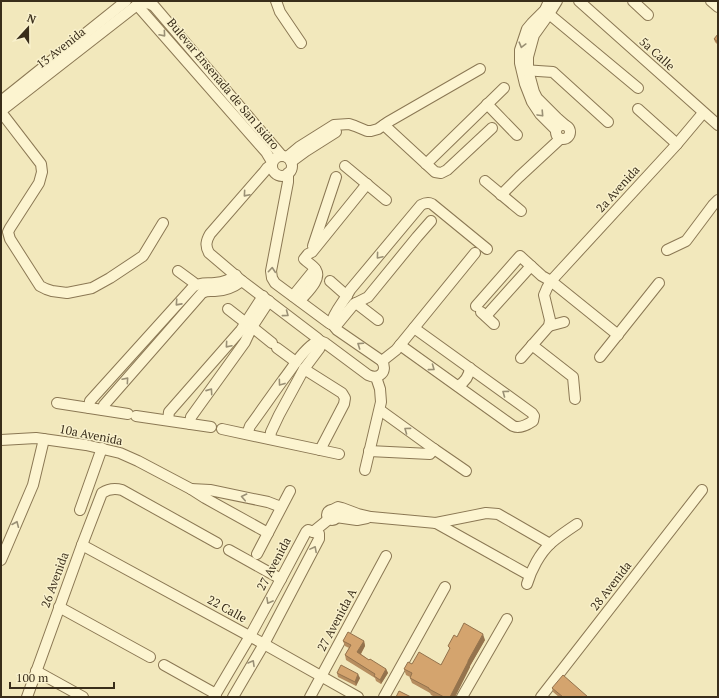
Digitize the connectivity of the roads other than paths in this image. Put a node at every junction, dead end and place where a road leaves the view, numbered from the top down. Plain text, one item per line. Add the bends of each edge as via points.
1 (126, 1) edge
2 (276, 1) edge
3 (557, 1) edge
4 (579, 1) edge
5 (633, 1) edge
6 (711, 1) edge
7 (152, 2) edge
8 (137, 5) junction
9 (718, 7) edge
10 (548, 8) edge
11 (162, 14) junction
12 (648, 15) dead end
13 (153, 22) junction
14 (302, 43) dead end
15 (480, 69) dead end
16 (525, 70) junction
17 (504, 88) dead end
18 (638, 88) dead end
19 (1, 101) edge
20 (487, 104) junction
21 (638, 109) dead end
22 (1, 112) edge
23 (704, 113) junction
24 (608, 122) dead end
25 (384, 125) junction
26 (718, 125) edge
27 (492, 128) dead end
28 (517, 135) dead end
29 (677, 144) junction
30 (287, 158) junction
31 (272, 163) junction
32 (426, 164) junction
33 (345, 166) dead end
34 (288, 173) junction
35 (336, 177) dead end
36 (485, 181) dead end
37 (367, 184) junction
38 (501, 195) junction
39 (386, 200) dead end
40 (718, 200) edge
41 (521, 211) dead end
42 (431, 221) dead end
43 (163, 223) dead end
44 (404, 226) junction
45 (417, 237) junction
46 (487, 248) dead end
47 (667, 250) dead end
48 (312, 252) junction
49 (475, 253) dead end
50 (531, 266) junction
51 (178, 271) dead end
52 (239, 278) junction
53 (330, 281) dead end
54 (551, 281) junction
55 (659, 283) dead end
56 (196, 285) junction
57 (347, 296) junction
58 (266, 298) junction
59 (296, 298) junction
60 (356, 303) junction
61 (228, 309) dead end
62 (486, 316) junction
63 (378, 320) dead end
64 (564, 322) dead end
65 (494, 324) dead end
66 (249, 325) junction
67 (333, 326) junction
68 (549, 326) junction
69 (414, 328) junction
70 (618, 335) junction
71 (321, 341) junction
72 (400, 345) junction
73 (532, 346) junction
74 (600, 357) dead end
75 (522, 358) dead end
76 (382, 361) junction
77 (300, 366) junction
78 (470, 368) junction
79 (372, 376) junction
80 (458, 386) junction
81 (575, 399) dead end
82 (57, 403) dead end
83 (89, 408) junction
84 (103, 410) junction
85 (380, 410) junction
86 (168, 420) junction
87 (190, 424) junction
88 (211, 427) dead end
89 (222, 429) dead end
90 (247, 434) junction
91 (44, 439) junction
92 (270, 439) junction
93 (1, 440) edge
94 (102, 448) junction
95 (320, 450) junction
96 (434, 450) junction
97 (370, 451) junction
98 (339, 454) dead end
99 (365, 470) dead end
100 (466, 471) dead end
101 (191, 489) junction
102 (702, 490) dead end
103 (290, 491) dead end
104 (281, 507) junction
105 (80, 510) dead end
106 (436, 523) junction
107 (577, 524) dead end
108 (313, 532) junction
109 (268, 533) junction
110 (217, 543) dead end
111 (550, 544) junction
112 (82, 545) junction
113 (229, 550) dead end
114 (257, 554) dead end
115 (386, 556) dead end
116 (1, 560) edge
117 (281, 579) junction
118 (445, 587) dead end
119 (60, 607) junction
120 (507, 619) dead end
121 (250, 636) junction
122 (264, 644) junction
123 (150, 657) dead end
124 (164, 665) dead end
125 (36, 671) junction
126 (321, 676) junction
127 (215, 696) edge
128 (27, 697) edge
129 (83, 697) edge
130 (233, 697) edge
131 (310, 697) edge
132 (358, 697) edge
133 (384, 697) edge
134 (462, 697) edge
135 (540, 697) edge

1 - 19 street
2 - 14 street via 280,12
3 - 10 street
4 - 23 street, 5a Calle
5 - 12 street
6 - 9 street
7 - 8 street, Bulevar Ensenada de San Isidro
7 - 11 street, Bulevar Ensenada de San Isidro
8 - 13 street, Bulevar Ensenada de San Isidro
8 - 22 street, 13 Avenida
10 - 16 street via 531,43
10 - 18 street
11 - 13 street
11 - 30 street, Bulevar Ensenada de San Isidro
13 -> 31 street, Bulevar Ensenada de San Isidro via 266,152
15 - 25 street
16 - 24 street via 555,73
16 - 38 street via 537,98 557,118 560,131
17 - 20 street
20 - 28 street
20 - 32 street
21 - 29 street
22 - 43 street via 41,164 39,183 8,232 40,286 67,293 92,288 143,256
23 - 26 street, 5a Calle
23 - 29 street, 2a Avenida
25 - 30 street via 367,131 342,124 339,130 306,151
25 - 32 street
27 - 32 street via 447,170 435,172
29 - 54 street, 2a Avenida
30 - 31 street via 277,156
30 - 34 street via 292,167
31 - 34 street via 272,170 276,174 283,176
31 -> 52 street, Bulevar Ensenada de San Isidro via 207,240 211,256
33 - 37 street
59 -> 34 street via 275,283 271,274
35 - 48 street
36 - 38 street
37 - 39 street
37 - 48 street
38 - 41 street
40 - 47 street via 686,241
42 - 45 street
44 - 45 street
44 - 46 street via 421,205 429,203
44 -> 57 street
45 - 60 street via 368,297
48 - 59 street via 304,259 315,269 317,279
49 - 69 street
50 - 54 street
50 - 62 street
50 - 62 street via 520,256 473,304
51 - 56 street
52 - 56 street
52 - 58 street, Bulevar Ensenada de San Isidro
84 -> 52 street via 104,405 202,293 235,286
53 - 57 street
54 - 68 street via 544,296
54 - 70 street
55 - 70 street
56 -> 83 street via 90,401
57 - 67 street via 335,313
58 - 66 street
58 -> 71 street, Bulevar Ensenada de San Isidro
59 - 67 street
60 - 63 street
60 - 67 street
61 - 66 street
62 - 65 street
64 - 68 street
66 - 77 street
66 -> 86 street via 241,330 169,412
87 -> 66 street via 191,417 245,342
67 - 71 street via 337,335 334,341 330,344
67 - 71 street via 319,326 316,333
76 -> 67 street
68 - 73 street
69 - 72 street
69 - 78 street
70 - 74 street
71 - 77 street via 313,343 304,352
71 - 79 street, Bulevar Ensenada de San Isidro
72 - 76 street
72 -> 80 street
73 - 75 street
73 - 81 street via 573,376
76 - 79 street via 384,371 379,376
77 -> 90 street via 250,426
77 - 92 street
77 - 95 street via 342,393 345,398
78 - 80 street via 466,379
80 -> 78 street via 514,426 521,427 533,421 532,413
79 - 85 street via 380,389
82 - 83 street
83 - 84 street
84 - 86 street
96 -> 85 street
85 - 97 street
86 - 87 street
87 - 88 street
89 - 90 street
90 - 92 street
91 - 93 street, 10a Avenida
91 - 94 street, 10a Avenida
116 -> 91 street via 33,485
92 - 95 street
94 - 101 street, 10a Avenida via 138,461
94 - 105 street
95 - 98 street
96 - 97 street via 430,454
96 - 100 street
97 - 99 street
104 -> 101 street, 10a Avenida via 210,490
101 - 109 street, 10a Avenida
102 - 135 street, 28 Avenida
103 - 104 street
104 - 109 street
106 - 108 street via 371,517 357,520 332,516
106 - 111 street via 486,513 498,514
106 - 111 street via 528,579 536,562
107 - 111 street
108 - 117 street, 27 Avenida via 306,532
122 -> 108 street via 319,539 319,534
109 - 114 street
110 - 112 street, 26 Avenida via 122,490 113,489 102,493
112 - 119 street, 26 Avenida
112 - 121 street, 22 Calle
113 - 117 street
115 - 126 street, 27 Avenida A
117 -> 121 street, 27 Avenida
118 - 133 street
119 - 123 street
119 - 125 street, 26 Avenida
120 - 134 street
121 - 122 street, 22 Calle
121 - 127 street, 27 Avenida
122 - 126 street, 22 Calle
130 -> 122 street
124 - 127 street
125 - 128 street, 26 Avenida
125 - 129 street
126 - 131 street, 27 Avenida A
126 - 132 street, 22 Calle

